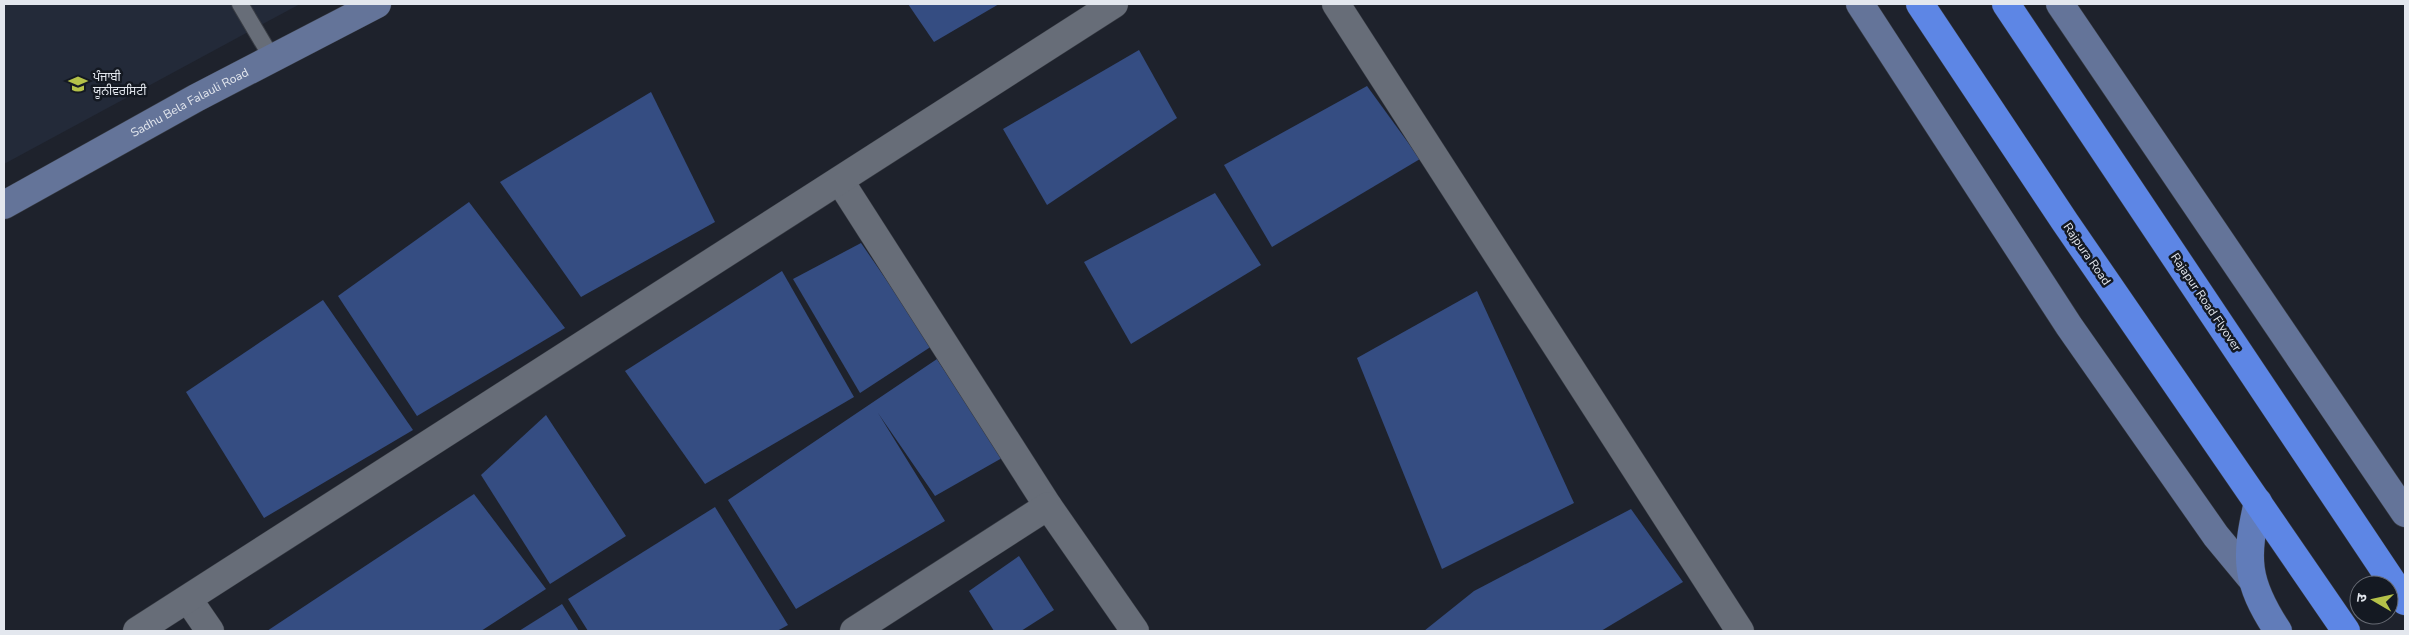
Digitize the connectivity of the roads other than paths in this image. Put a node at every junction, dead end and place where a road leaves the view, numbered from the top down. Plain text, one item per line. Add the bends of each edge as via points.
1 (240, 4) edge
2 (377, 4) edge
3 (1114, 4) edge
4 (1336, 4) edge
5 (1860, 4) edge
6 (1920, 4) edge
7 (2006, 4) edge
8 (2060, 4) edge
9 (272, 58) junction
10 (840, 181) junction
11 (4, 205) edge
12 (2258, 502) junction
13 (1048, 506) junction
14 (2405, 513) edge
15 (2250, 577) junction
16 (188, 599) junction
17 (2405, 601) edge
18 (138, 631) edge
19 (210, 631) edge
20 (854, 631) edge
21 (1135, 631) edge
22 (1740, 631) edge
23 (2278, 631) edge
24 (2346, 631) edge

1 - 9 lane
2 - 9 street, Sadhu Bela Falauli Road
3 - 10 street
4 - 22 street
5 - 15 street via 2069,326 2216,536
6 - 12 highway, Rajpura Road
7 - 17 highway, Rajapur Road Flyover
8 - 14 street
9 - 11 street, Sadhu Bela Falauli Road
10 - 13 street
10 - 16 street
12 - 15 main road via 2249,541
12 - 24 highway
13 - 20 street
13 - 21 street
15 - 23 main road via 2265,612
16 - 18 street
16 - 19 street

